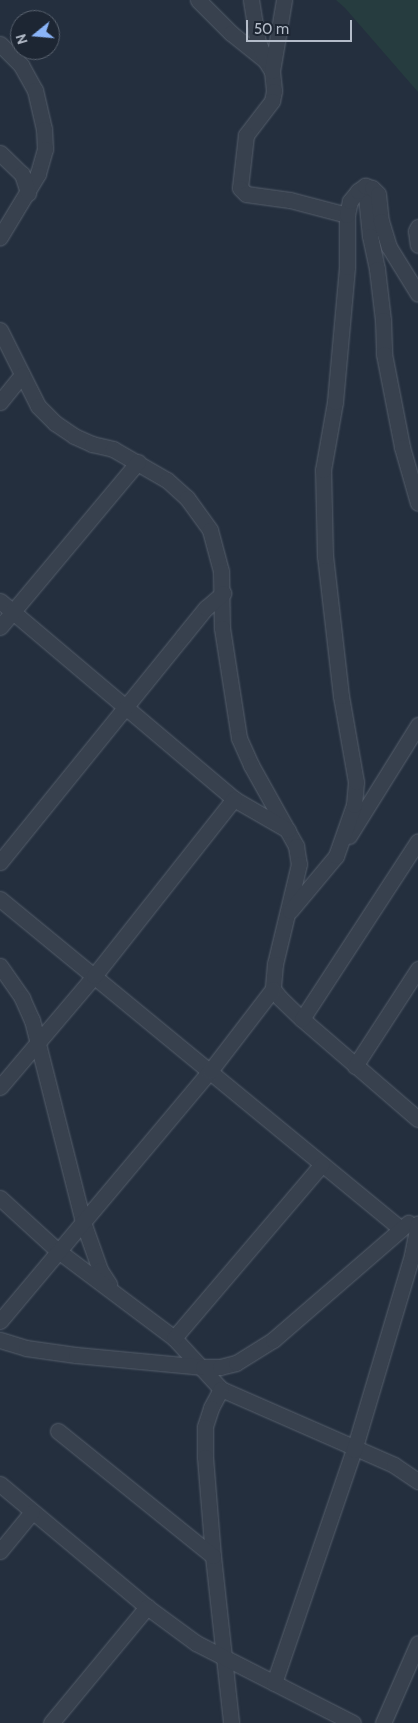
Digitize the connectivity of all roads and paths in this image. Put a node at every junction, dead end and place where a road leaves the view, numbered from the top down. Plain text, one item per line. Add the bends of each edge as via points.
1 (198, 0) edge
2 (251, 0) edge
3 (284, 0) edge
4 (0, 44) edge
5 (269, 66) junction
6 (0, 153) edge
7 (365, 186) junction
8 (28, 193) junction
9 (347, 215) junction
10 (418, 227) edge
11 (0, 237) edge
12 (418, 245) edge
13 (418, 294) edge
14 (0, 330) edge
15 (22, 375) junction
16 (0, 402) edge
17 (138, 462) junction
18 (418, 503) edge
19 (222, 593) junction
20 (0, 601) edge
21 (12, 611) junction
22 (0, 627) edge
23 (126, 707) junction
24 (418, 725) edge
25 (234, 799) junction
26 (288, 830) junction
27 (418, 841) edge
28 (336, 856) junction
29 (0, 862) edge
30 (0, 899) edge
31 (288, 913) junction
32 (0, 966) edge
33 (418, 969) edge
34 (94, 976) junction
35 (274, 989) junction
36 (302, 1019) junction
37 (38, 1041) junction
38 (355, 1066) junction
39 (210, 1071) junction
40 (0, 1087) edge
41 (418, 1119) edge
42 (322, 1164) junction
43 (0, 1198) edge
44 (418, 1214) edge
45 (83, 1222) junction
46 (418, 1224) edge
47 (401, 1229) junction
48 (57, 1250) junction
49 (112, 1290) junction
50 (0, 1321) edge
51 (174, 1338) junction
52 (0, 1340) edge
53 (203, 1367) junction
54 (221, 1389) junction
55 (58, 1431) dead end
56 (354, 1450) junction
57 (418, 1481) edge
58 (0, 1484) edge
59 (32, 1512) junction
60 (0, 1551) edge
61 (213, 1556) junction
62 (147, 1607) junction
63 (418, 1643) edge
64 (223, 1656) junction
65 (274, 1683) junction
66 (51, 1723) edge
67 (231, 1723) edge
68 (353, 1723) edge
69 (383, 1723) edge

1 - 5 street
2 - 5 street via 257,39
3 - 5 street
4 - 8 street via 21,65 35,90 40,108 44,149 38,174
5 - 9 street via 274,91 272,101 246,135 240,188 246,194 290,200
6 - 8 street via 22,174
7 - 9 street via 350,201
7 - 13 street via 378,194 381,221 389,247
7 - 18 street via 383,320 384,354 402,447
8 - 11 street
9 - 28 street via 347,267 336,383 322,470 325,556 341,696 356,782 354,805
10 - 12 street
14 - 15 street
15 - 16 street
15 - 17 street via 38,406 55,423 74,436 113,449
17 - 19 street via 187,498 210,530 222,571
17 - 21 street
19 - 23 street via 206,608
19 - 26 street via 222,628 239,738
20 - 21 street
21 - 22 street
21 - 23 street
23 - 25 street
23 - 29 street
24 - 28 street
25 - 26 street
25 - 34 street
26 - 31 street via 296,846 299,864
27 - 36 street
28 - 31 street
30 - 34 street
31 - 35 street via 275,964
32 - 37 street via 22,998
33 - 38 street
34 - 37 street
34 - 39 street
35 - 36 street
35 - 39 street
36 - 38 street
37 - 40 street
37 - 45 street
38 - 41 street
39 - 42 street
39 - 45 street
42 - 47 street
42 - 51 street
43 - 48 street
44 - 47 street
45 - 48 street
45 - 49 street via 100,1270
46 - 56 street via 412,1255
47 - 53 street via 257,1351 236,1363
48 - 49 street
48 - 50 street
49 - 51 street
51 - 53 street
52 - 53 street via 76,1356
53 - 54 street
54 - 56 street
54 - 61 street via 205,1427
55 - 61 street
56 - 57 street via 394,1466
56 - 65 street
58 - 59 street
59 - 60 street
59 - 62 street
61 - 64 street
62 - 64 street via 196,1643
62 - 66 street
63 - 69 street
64 - 65 street
64 - 67 street
65 - 68 street

